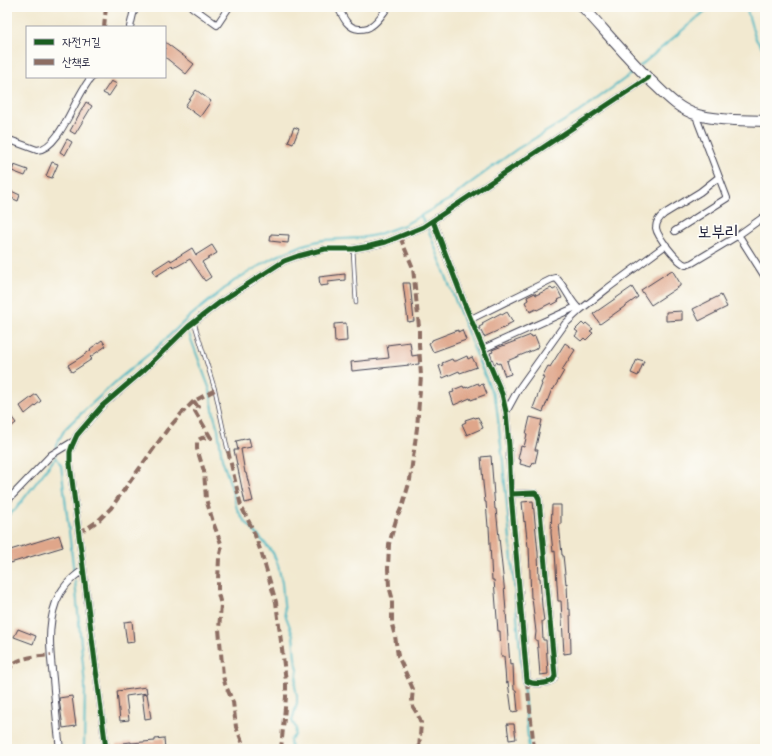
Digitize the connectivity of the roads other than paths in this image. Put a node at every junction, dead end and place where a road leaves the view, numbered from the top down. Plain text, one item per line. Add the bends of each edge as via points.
1 (136, 7) edge
2 (192, 7) edge
3 (230, 7) edge
4 (338, 7) edge
5 (388, 7) edge
6 (583, 7) edge
7 (130, 26) edge
8 (646, 76) junction
9 (91, 78) edge
10 (696, 114) junction
11 (765, 121) edge
12 (7, 139) edge
13 (720, 177) junction
14 (765, 216) edge
15 (433, 221) junction
16 (675, 232) dead end
17 (737, 236) junction
18 (666, 245) junction
19 (353, 249) junction
20 (765, 277) edge
21 (356, 303) dead end
22 (578, 308) junction
23 (471, 319) junction
24 (194, 322) junction
25 (483, 349) junction
26 (506, 412) junction
27 (74, 441) junction
28 (228, 451) dead end
29 (511, 494) junction
30 (7, 501) edge
31 (83, 570) junction
32 (60, 749) edge
33 (106, 749) edge

1 - 7 street
2 - 3 street via 217,25
4 - 5 street via 350,26 362,29 371,26
6 - 8 main road
8 - 10 main road via 671,100
8 - 15 street
9 - 12 street via 61,131 48,146 37,150
10 - 11 main road
10 - 13 street
13 - 16 street via 727,198
13 - 18 street via 660,218 656,227
14 - 17 street
15 - 19 street via 386,242
15 - 23 street
17 - 18 street via 686,265 681,264
17 - 20 street
18 - 22 street
19 - 21 lane
19 - 24 street via 325,250 284,261
22 - 23 street via 556,278
22 - 25 street
22 - 26 street via 518,390
23 - 25 street
24 - 27 street via 102,406
24 - 28 lane via 215,390
25 - 26 street via 502,394
26 - 29 street
27 - 30 street via 50,455
27 - 31 street via 70,452 70,464
29 - 29 street via 527,681 532,684 549,683 555,676 539,499 535,493
31 - 32 street via 72,578 59,596 51,622 51,655
31 - 33 street

